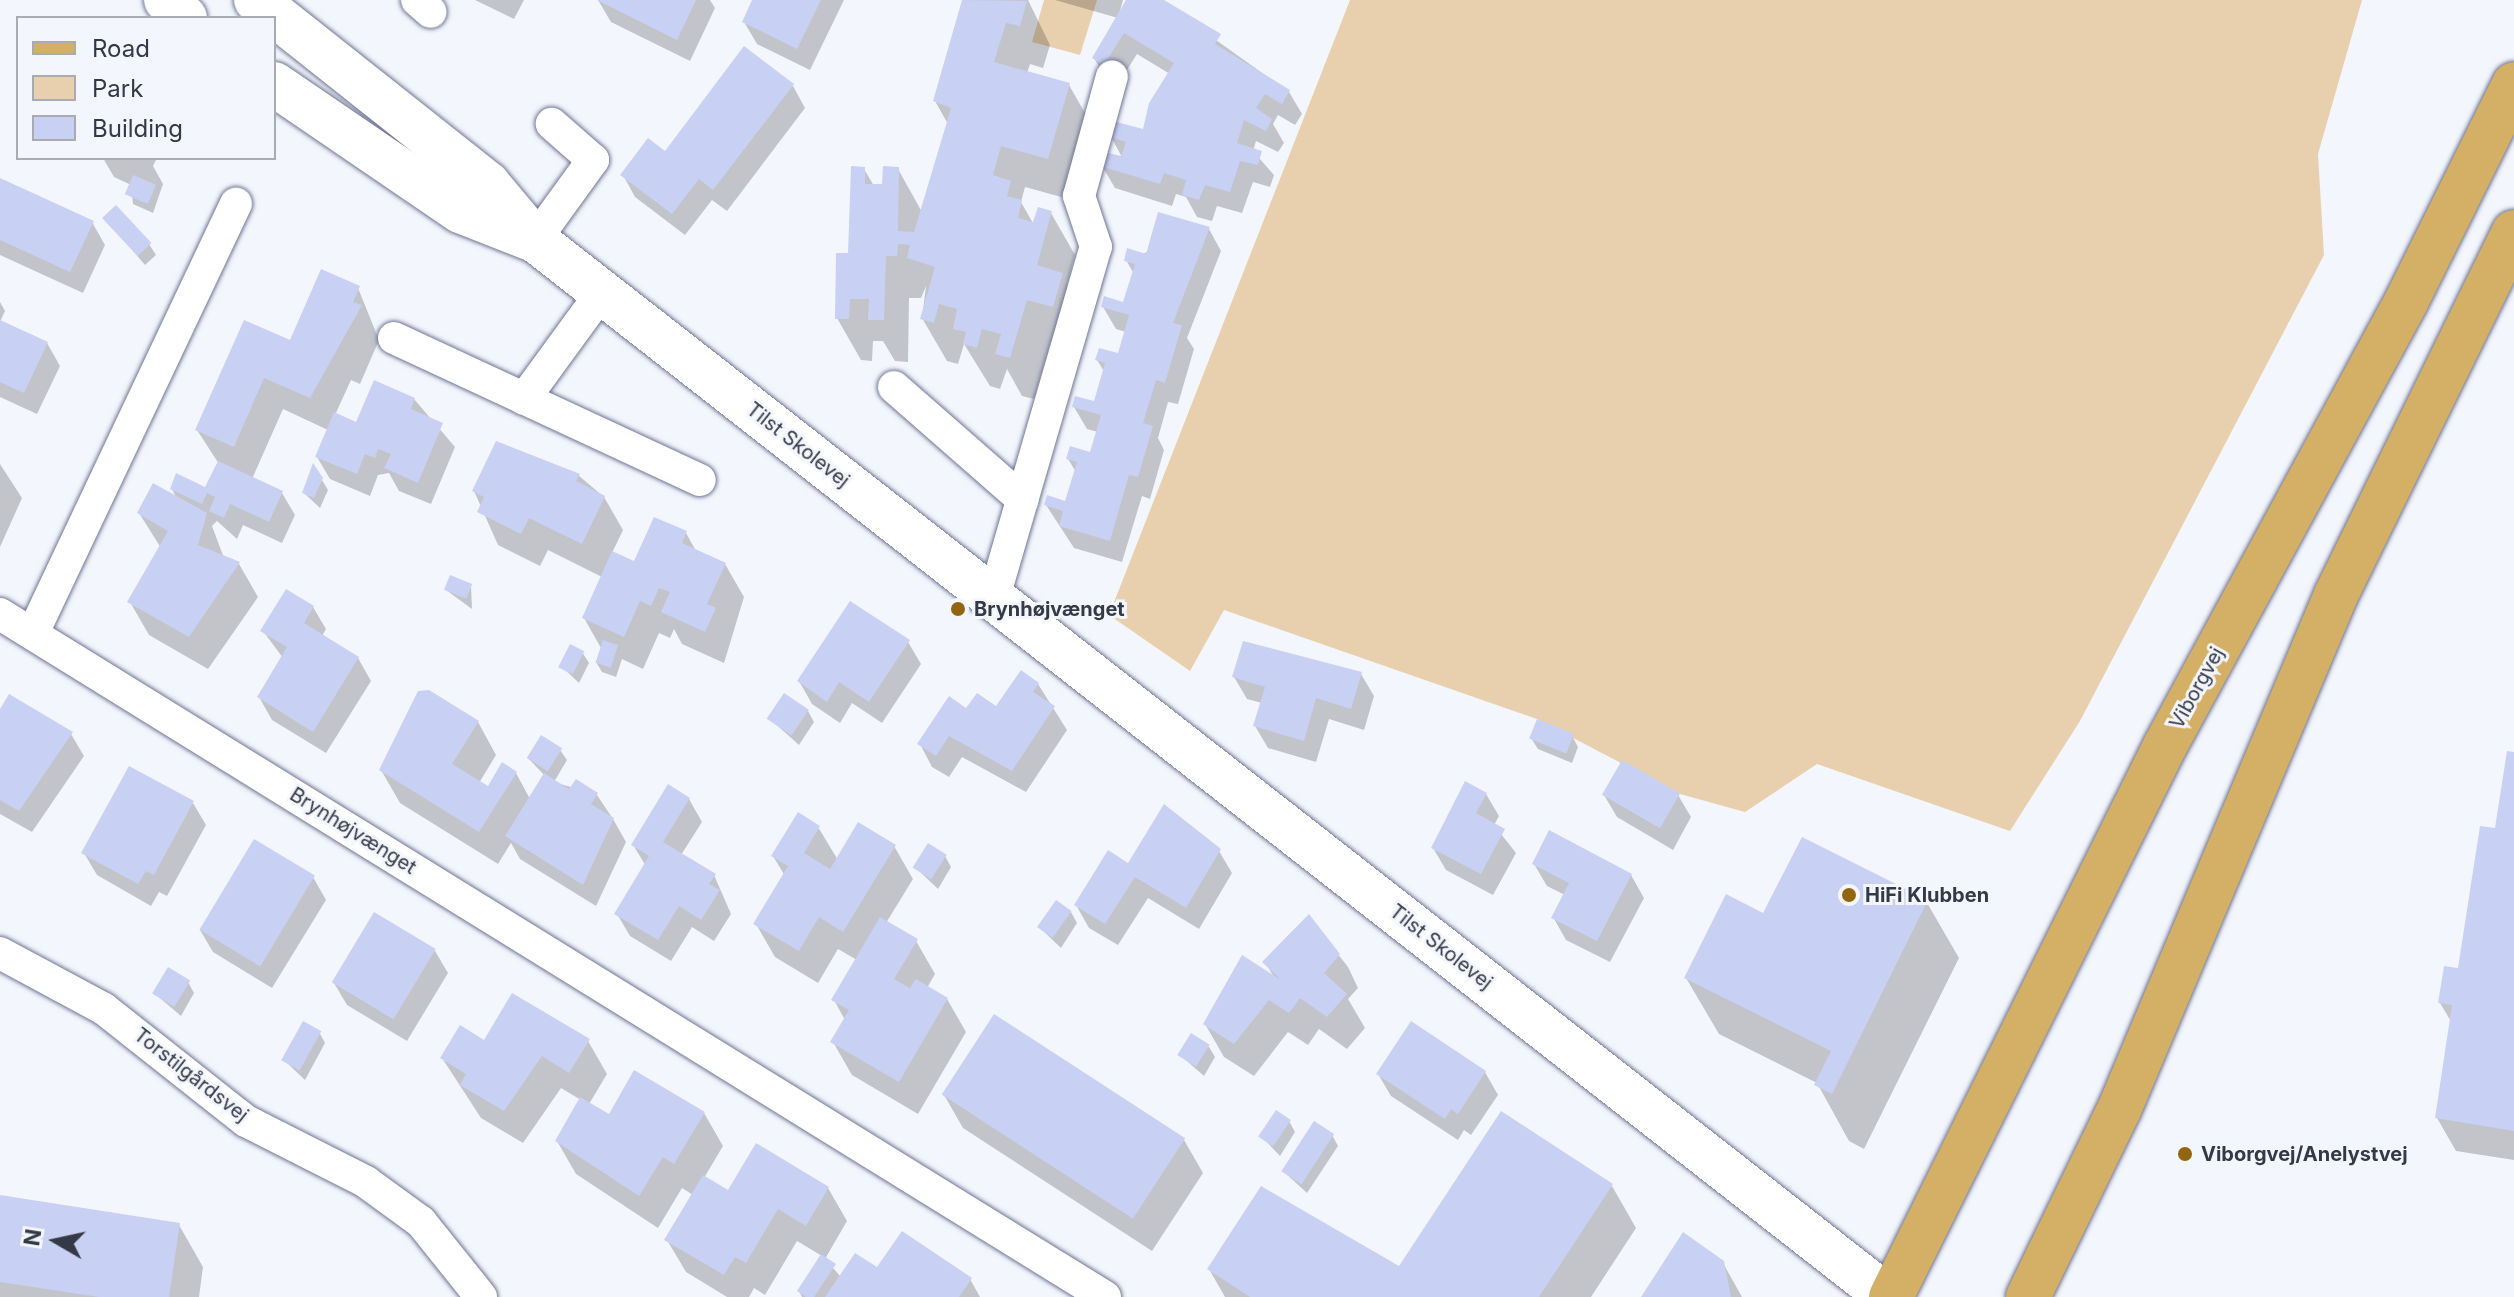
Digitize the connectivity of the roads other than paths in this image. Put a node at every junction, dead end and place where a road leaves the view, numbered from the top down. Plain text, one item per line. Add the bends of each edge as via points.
1 (166, 0) edge
2 (256, 0) edge
3 (183, 16) edge
4 (1112, 76) dead end
5 (2514, 84) edge
6 (276, 85) edge
7 (552, 124) dead end
8 (236, 204) dead end
9 (2514, 232) edge
10 (535, 240) junction
11 (602, 292) junction
12 (394, 338) dead end
13 (894, 387) dead end
14 (524, 399) junction
15 (700, 480) dead end
16 (1023, 500) junction
17 (994, 597) junction
18 (0, 614) edge
19 (33, 633) junction
20 (0, 953) edge
21 (1086, 1292) edge
22 (481, 1297) edge
23 (1889, 1297) edge
24 (2028, 1297) edge

1 - 3 street
2 - 10 street, Tilst Skolevej via 488,184
4 - 16 street via 1079,196 1096,247
5 - 23 main road, Viborgvej via 2406,302 2165,746
6 - 10 street, Tilst Skolevej via 460,211
7 - 10 street via 593,160
8 - 19 street
9 - 24 main road via 2336,595 2125,1097
10 - 11 street, Tilst Skolevej
11 - 14 street
11 - 17 street, Tilst Skolevej
12 - 14 street
13 - 16 street
14 - 15 street
16 - 17 street
17 - 23 street, Tilst Skolevej
18 - 19 street, Brynhøjvænget
19 - 21 street, Brynhøjvænget
20 - 22 street, Torstilgårdsvej via 104,1009 246,1121 388,1198 421,1222

